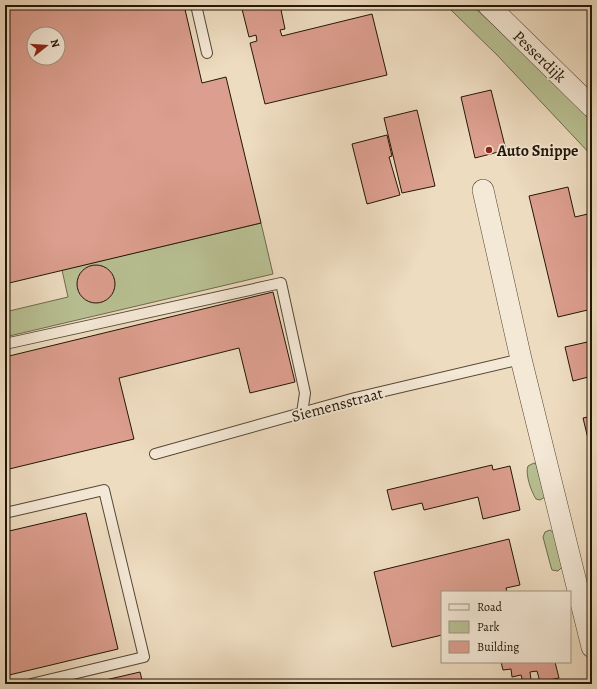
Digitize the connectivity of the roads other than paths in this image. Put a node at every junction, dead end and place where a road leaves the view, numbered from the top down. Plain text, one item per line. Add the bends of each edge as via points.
1 (196, 5) edge
2 (488, 5) edge
3 (207, 53) dead end
4 (592, 107) edge
5 (483, 190) dead end
6 (5, 344) edge
7 (521, 359) junction
8 (302, 413) junction
9 (155, 454) dead end
10 (5, 514) edge
11 (592, 647) edge
12 (31, 684) edge

1 - 3 lane
2 - 4 street, Pesserdijk
5 - 7 street
6 - 8 lane via 281,283 305,394
7 - 8 lane, Siemensstraat
7 - 11 street
8 - 9 lane, Siemensstraat
10 - 12 lane via 104,490 144,657

